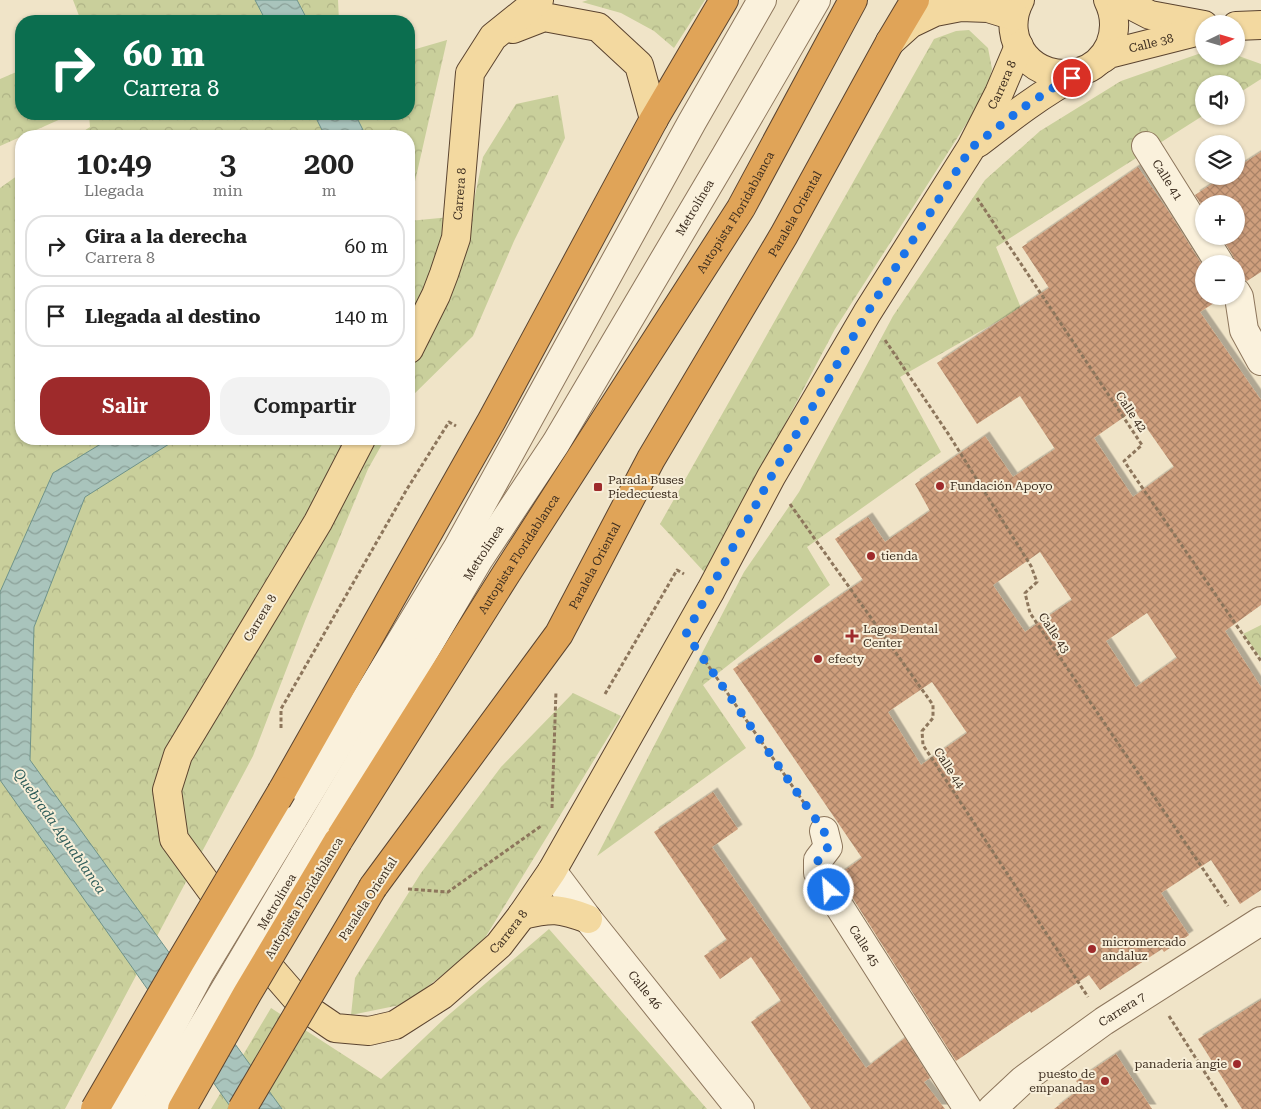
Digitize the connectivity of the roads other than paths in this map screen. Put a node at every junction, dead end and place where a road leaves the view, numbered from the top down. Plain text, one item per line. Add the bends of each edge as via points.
1 (539, 0) edge
2 (724, 0) edge
3 (762, 0) edge
4 (816, 0) edge
5 (853, 0) edge
6 (915, 0) edge
7 (1108, 0) edge
8 (1121, 0) edge
9 (1017, 8) edge
10 (1195, 22) edge
11 (1261, 25) edge
12 (1245, 26) edge
13 (1195, 32) edge
14 (492, 36) junction
15 (890, 42) junction
16 (1019, 46) junction
17 (1093, 65) junction
18 (654, 119) junction
19 (1146, 146) dead end
20 (964, 158) junction
21 (1214, 255) edge
22 (1240, 305) edge
23 (415, 337) edge
24 (1261, 361) edge
25 (358, 445) edge
26 (824, 831) road end
27 (327, 838) junction
28 (552, 871) junction
29 (522, 915) junction
30 (588, 919) junction
31 (1253, 926) edge
32 (95, 1109) edge
33 (124, 1109) edge
34 (154, 1109) edge
35 (182, 1109) edge
36 (242, 1109) edge
37 (740, 1109) edge
38 (968, 1109) edge
39 (992, 1109) edge

1 - 14 main road, Carrera 8
2 - 18 highway
3 - 33 street, Metrolínea, bridge via 458,547 200,973 156,1057
4 - 27 street, Metrolínea via 556,443 479,559
5 - 27 highway, Autopista Floridablanca via 741,208 506,574
6 - 15 highway, Paralela Oriental
7 - 17 main road via 1114,17 1112,39 1108,49
8 - 10 main road, Calle 38 via 1150,15
9 - 15 main road via 962,7 935,12 910,24
9 - 16 main road via 1014,26
11 - 12 main road
13 - 17 main road, Calle 38 via 1109,54
14 - 18 main road via 544,17 598,27 639,65
14 - 23 main road, Carrera 8 via 470,74 456,238 436,295
15 - 36 highway, Paralela Oriental, bridge via 784,235 651,459 559,634 373,887
16 - 17 main road via 1028,60 1054,74 1069,75
16 - 20 main road, Carrera 8 via 999,93
17 - 20 main road, Carrera 8 via 1024,107
18 - 32 highway, bridge via 492,420 282,791
19 - 21 street, Calle 41
20 - 28 main road, Carrera 8 via 867,313 771,477
22 - 24 street via 1244,330
25 - 29 main road, Carrera 8 via 318,522 178,755 167,790 174,839 257,952 296,998 336,1028 368,1031 395,1025 442,995 499,945
26 - 38 street, Calle 45 via 828,847 818,860 818,873
27 - 34 street, Metrolínea, bridge
27 - 35 highway, Autopista Floridablanca, bridge via 247,994
28 - 29 main road, Carrera 8
28 - 30 street, Calle 46
29 - 30 main road via 555,909
30 - 37 street, Calle 46
31 - 39 street, Carrera 7 via 1104,1021 1023,1080

